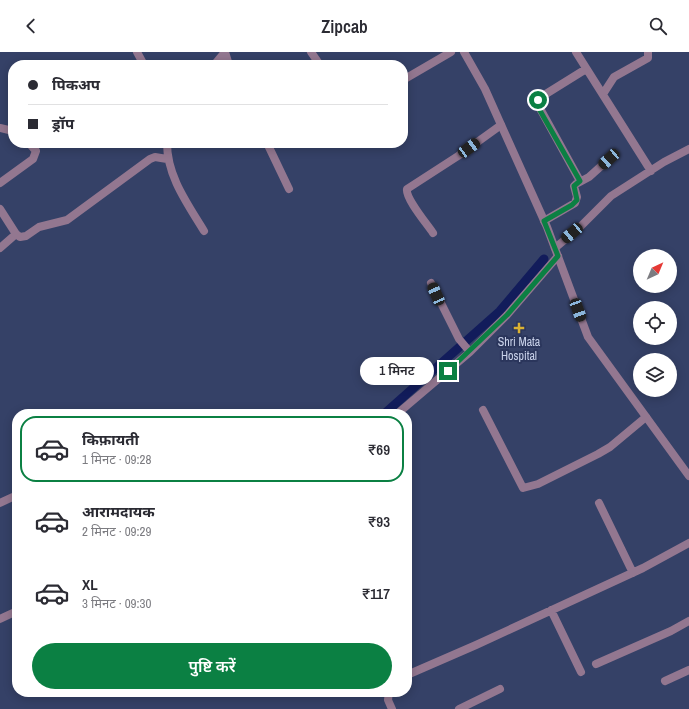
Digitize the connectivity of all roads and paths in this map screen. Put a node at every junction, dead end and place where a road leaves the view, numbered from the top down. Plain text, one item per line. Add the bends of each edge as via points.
1 (450, 52) edge
2 (464, 52) edge
3 (576, 52) edge
4 (648, 52) edge
5 (218, 60) edge
6 (227, 60) edge
7 (586, 70) junction
8 (408, 77) edge
9 (603, 94) junction
10 (501, 125) junction
11 (33, 148) edge
12 (167, 148) edge
13 (269, 148) edge
14 (689, 149) edge
15 (167, 159) junction
16 (609, 159) dead end
17 (651, 171) junction
18 (580, 181) junction
19 (0, 183) edge
20 (289, 189) dead end
21 (0, 209) edge
22 (544, 221) junction
23 (204, 231) dead end
24 (434, 233) dead end
25 (16, 234) junction
26 (0, 248) edge
27 (555, 248) junction
28 (558, 256) junction
29 (431, 283) dead end
30 (469, 351) junction
31 (403, 409) edge
32 (483, 410) dead end
33 (646, 417) junction
34 (689, 476) edge
35 (12, 497) edge
36 (0, 503) edge
37 (599, 503) dead end
38 (689, 542) edge
39 (633, 573) junction
40 (551, 610) junction
41 (12, 613) edge
42 (0, 619) edge
43 (689, 620) edge
44 (596, 664) dead end
45 (689, 670) edge
46 (581, 672) dead end
47 (412, 673) edge
48 (665, 681) dead end
49 (500, 689) dead end
50 (388, 697) edge
51 (392, 709) edge
52 (459, 709) edge

1 - 8 street
2 - 10 street via 485,89
3 - 7 street
4 - 9 street via 648,58 614,78
5 - 6 street via 225,52
7 - 9 street
7 - 18 street via 541,97 537,103
9 - 17 street
10 - 22 street
10 - 24 street via 407,189 410,200
11 - 19 street via 36,151 33,159
12 - 15 street
13 - 20 street
14 - 17 street
15 - 23 street via 183,196
15 - 25 street via 150,159 67,220 39,227 26,236 20,237
16 - 18 street
17 - 27 street via 611,196
18 - 22 street via 574,186 577,197 575,203
21 - 25 street
22 - 27 street
25 - 26 street
27 - 28 street
28 - 30 street via 507,315
28 - 33 street via 588,337
29 - 30 street via 446,317
30 - 31 street
32 - 33 street via 523,488 538,484 598,454
33 - 34 street
35 - 36 street
37 - 39 street
38 - 39 street
39 - 40 street
40 - 46 street
40 - 47 street
41 - 42 street
43 - 44 street via 671,632
45 - 48 street
49 - 52 street
50 - 51 street

